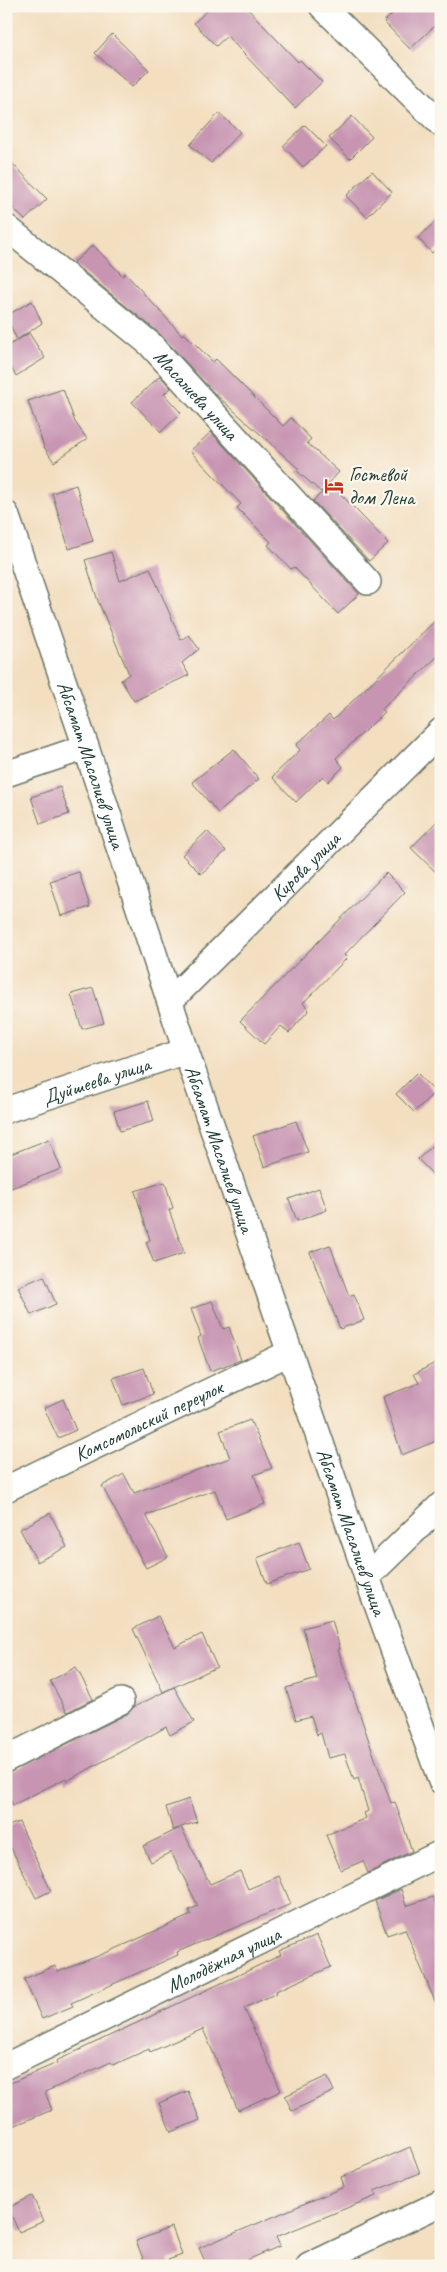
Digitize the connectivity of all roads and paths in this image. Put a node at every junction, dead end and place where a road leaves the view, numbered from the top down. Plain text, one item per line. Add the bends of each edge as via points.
1 (322, 6) edge
2 (441, 124) edge
3 (6, 227) edge
4 (6, 514) edge
5 (368, 582) dead end
6 (441, 731) edge
7 (86, 747) junction
8 (6, 774) edge
9 (170, 1001) junction
10 (186, 1051) junction
11 (6, 1110) edge
12 (290, 1352) junction
13 (6, 1489) edge
14 (441, 1505) edge
15 (367, 1577) junction
16 (121, 1701) dead end
17 (6, 1759) edge
18 (441, 1781) edge
19 (441, 1853) edge
20 (6, 2066) edge
21 (441, 2203) edge
22 (309, 2266) edge

1 - 2 street
3 - 5 street, Масалиева улица via 150,344
4 - 7 street, Абсамат Масалиев улица
6 - 9 street, Кирова улица
7 - 8 street
7 - 9 street, Абсамат Масалиев улица
9 - 10 street, Абсамат Масалиев улица
10 - 11 street, Дуйшеева улица
10 - 12 street, Абсамат Масалиев улица
12 - 13 street, Комсомольский переулок
12 - 15 street, Абсамат Масалиев улица
14 - 15 street
15 - 18 street, Абсамат Масалиев улица
16 - 17 street
19 - 20 street, Молодёжная улица
21 - 22 street

